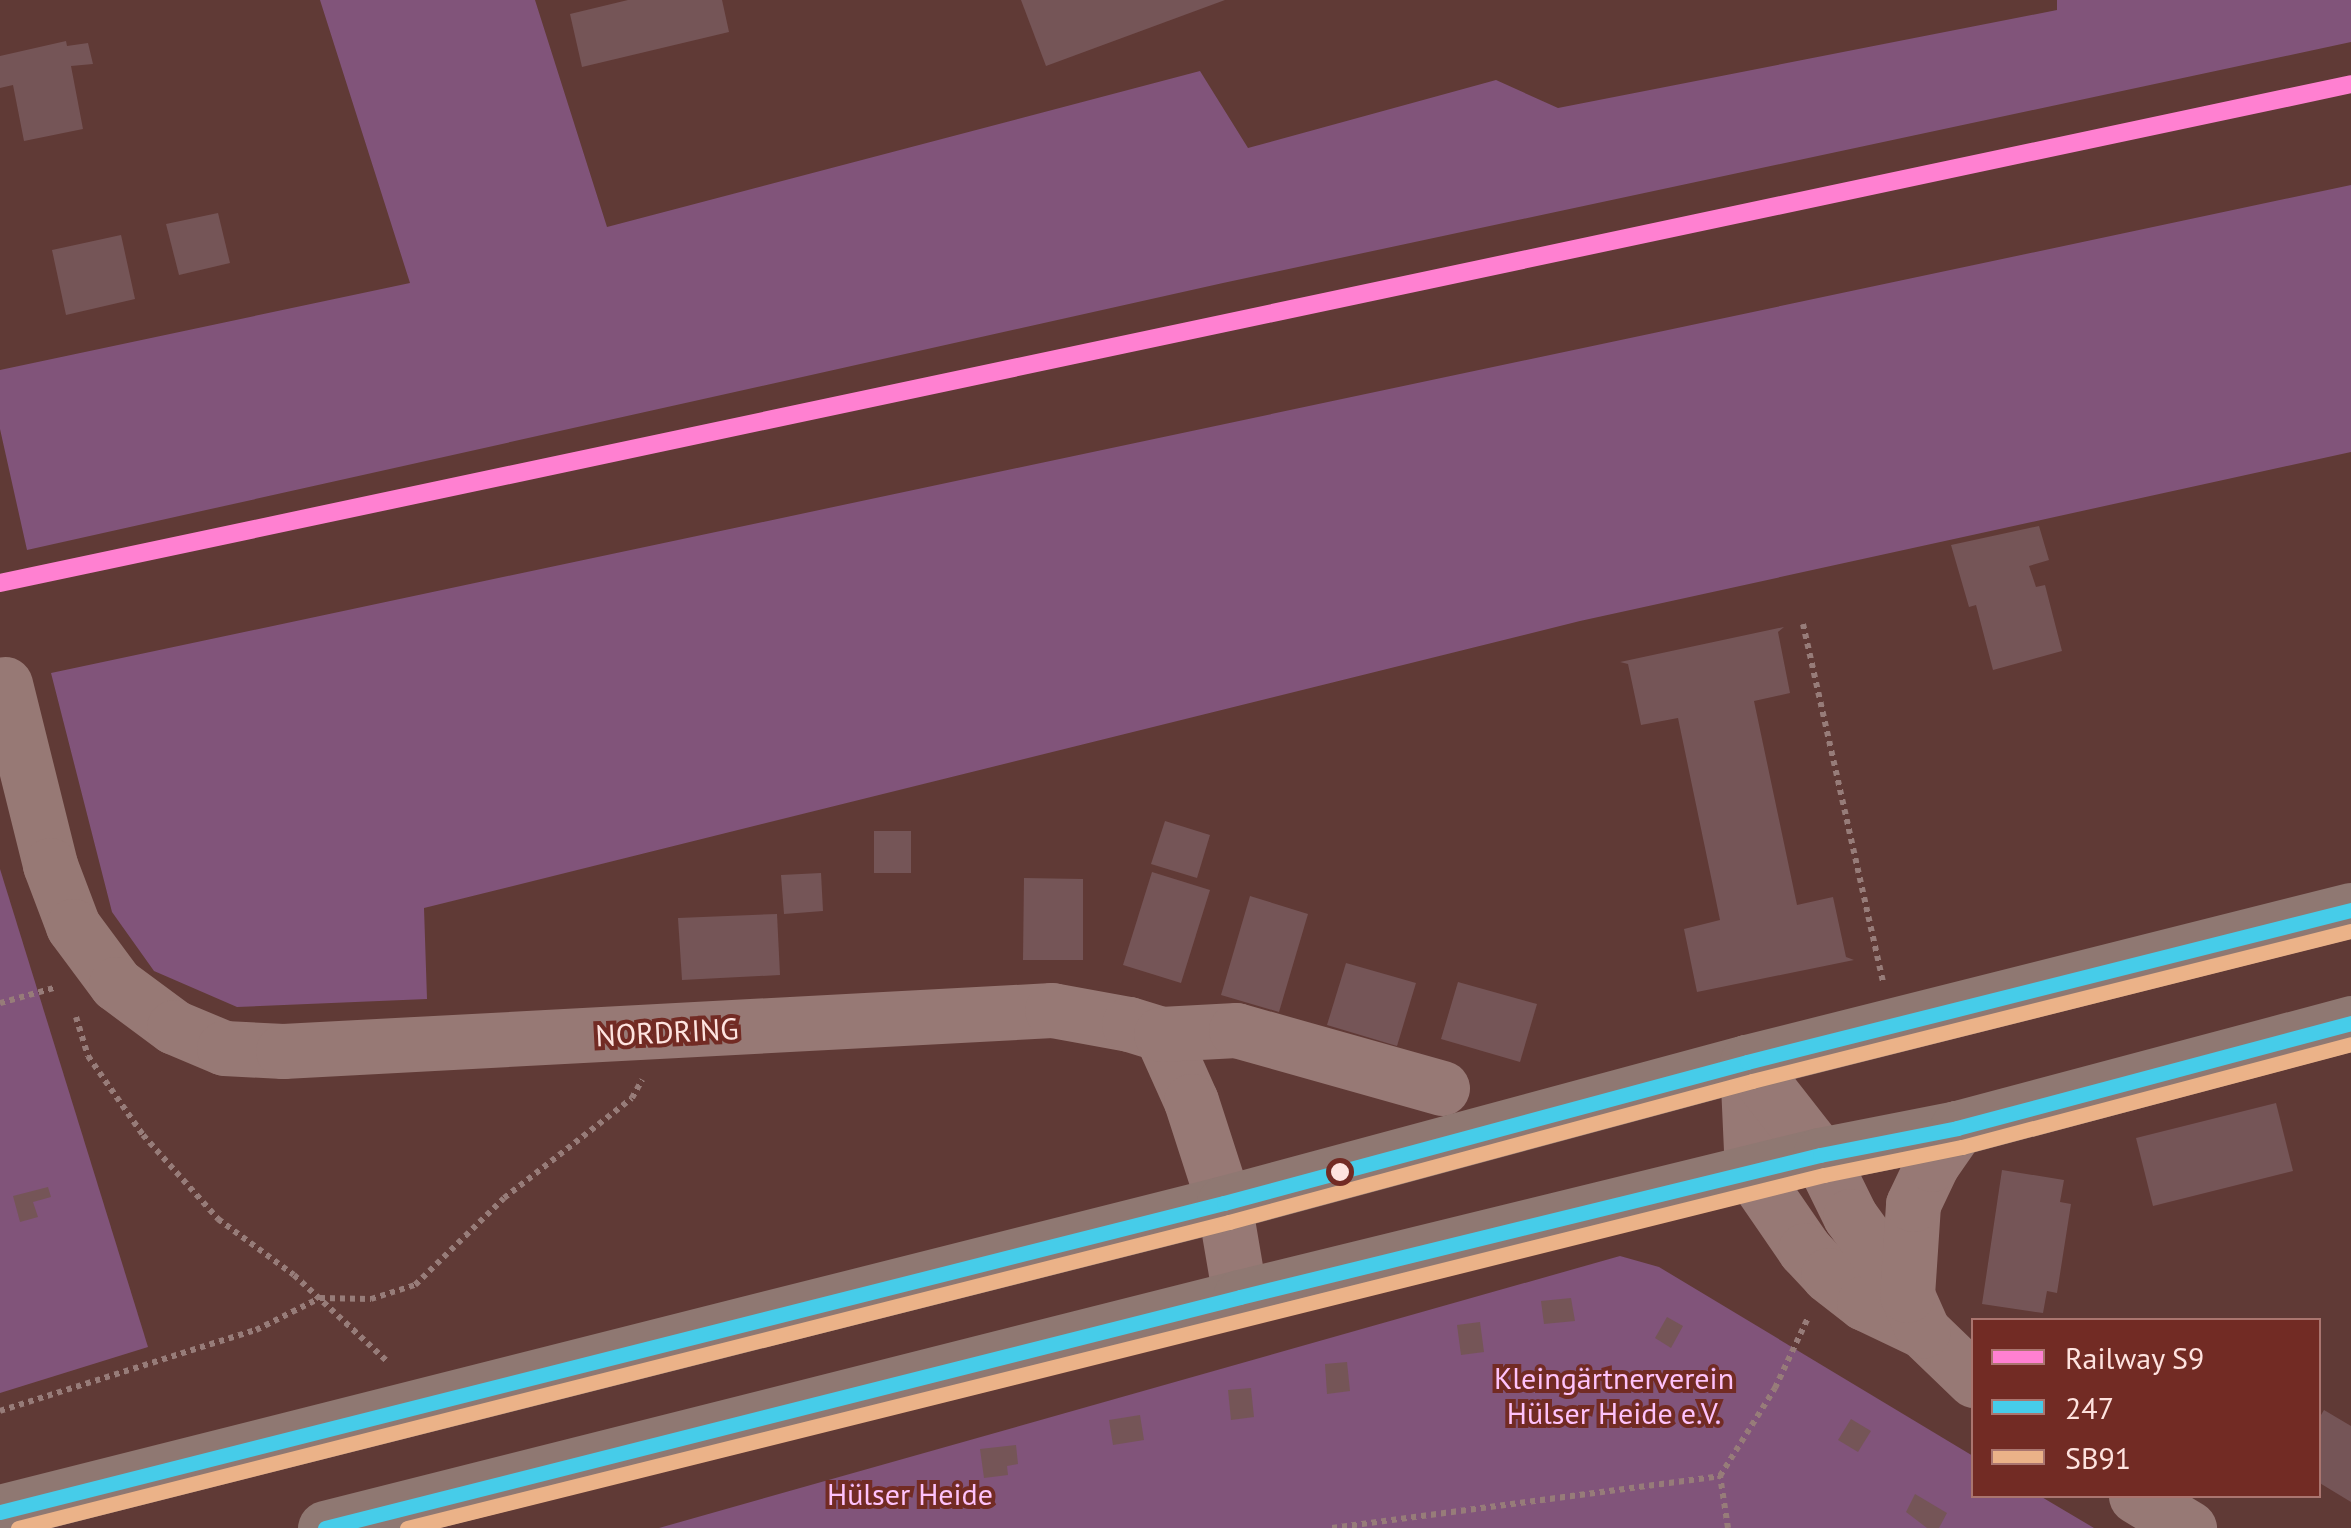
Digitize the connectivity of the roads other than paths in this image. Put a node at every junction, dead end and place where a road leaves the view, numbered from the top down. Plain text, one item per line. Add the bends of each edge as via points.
1 (5, 684) dead end
2 (2351, 910) edge
3 (73, 926) junction
4 (65, 985) road end
5 (2351, 1023) edge
6 (1162, 1034) junction
7 (1747, 1062) junction
8 (1442, 1088) dead end
9 (1956, 1128) junction
10 (1820, 1156) junction
11 (1752, 1172) junction
12 (1224, 1203) junction
13 (1240, 1297) junction
14 (1915, 1313) junction
15 (1971, 1377) edge
16 (2139, 1498) edge
17 (0, 1512) edge
18 (324, 1528) edge
19 (2189, 1528) edge

1 - 3 street via 50,865
2 - 7 main road
3 - 4 street
3 - 6 street, NORDRING via 116,984 174,1027 224,1048 283,1051 1052,1010
5 - 9 main road
6 - 8 street, NORDRING via 1236,1030
6 - 12 street
7 - 10 street
7 - 11 street
7 - 12 main road
9 - 10 main road
9 - 14 street via 1914,1204
10 - 11 main road
10 - 14 street via 1850,1216
11 - 13 main road
11 - 14 street via 1828,1275 1864,1303
12 - 13 street
12 - 17 main road
13 - 18 main road
14 - 15 street
16 - 19 street

